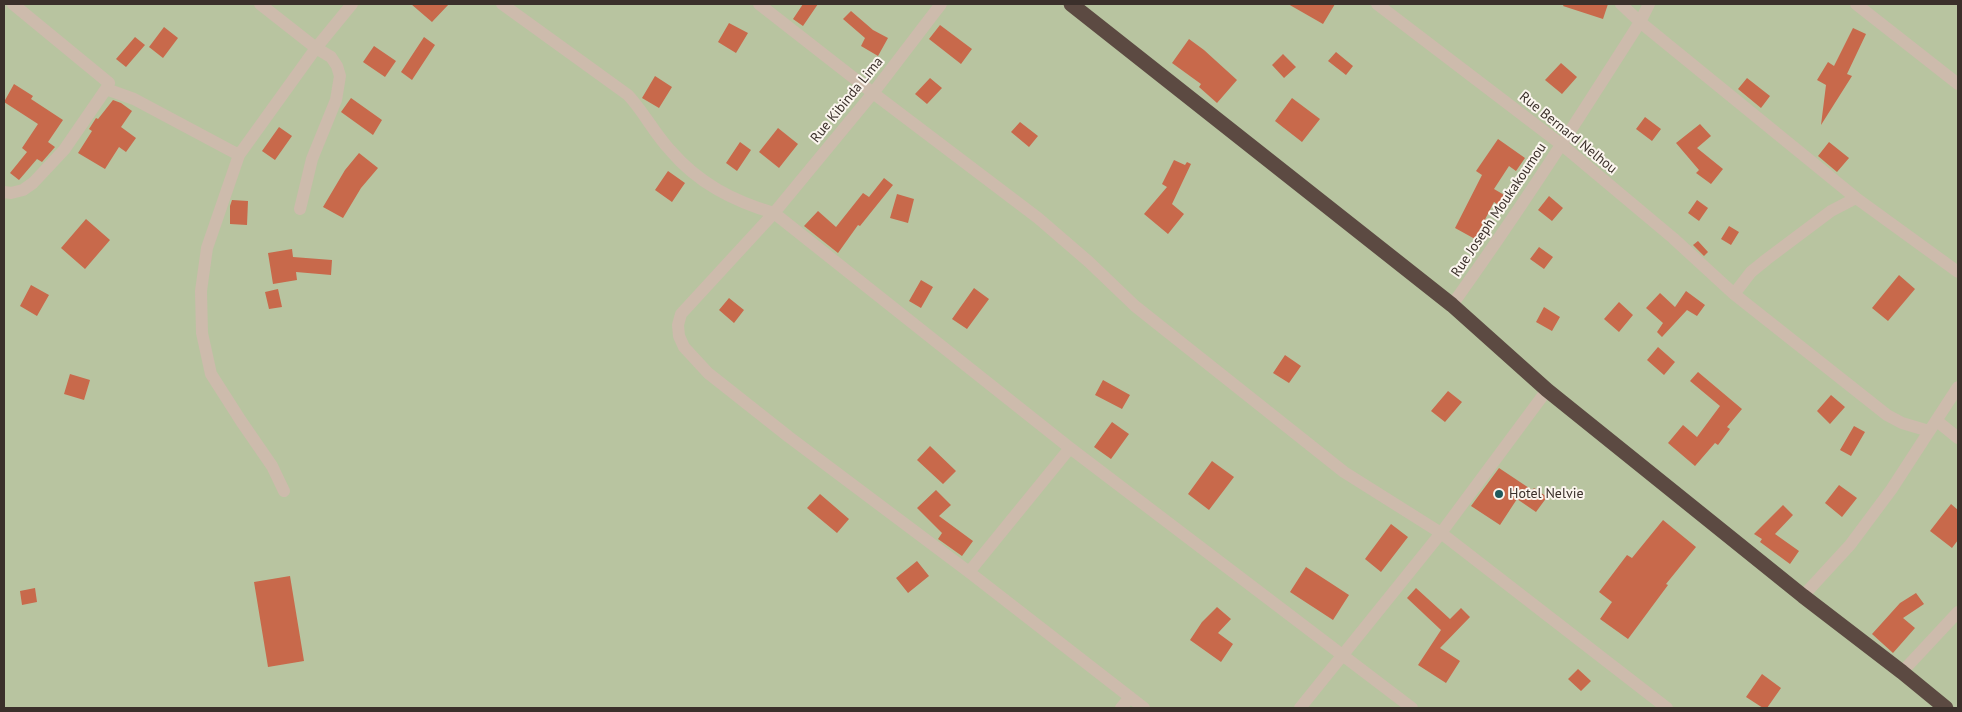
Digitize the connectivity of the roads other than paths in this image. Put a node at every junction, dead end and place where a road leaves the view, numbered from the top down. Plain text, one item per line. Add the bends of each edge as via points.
1 (13, 4) edge
2 (260, 4) edge
3 (352, 4) edge
4 (502, 4) edge
5 (759, 4) edge
6 (941, 4) edge
7 (1071, 4) edge
8 (1377, 4) edge
9 (1621, 4) edge
10 (1649, 4) edge
11 (1856, 4) edge
12 (1640, 22) junction
13 (316, 48) junction
14 (1958, 84) edge
15 (106, 89) junction
16 (873, 93) junction
17 (1562, 145) junction
18 (239, 155) junction
19 (4, 192) edge
20 (1856, 198) junction
21 (300, 209) dead end
22 (774, 213) junction
23 (1958, 272) edge
24 (1734, 294) junction
25 (1452, 305) junction
26 (1958, 387) edge
27 (1547, 390) junction
28 (1937, 420) junction
29 (1929, 432) junction
30 (1958, 438) edge
31 (1070, 448) junction
32 (284, 491) dead end
33 (1441, 533) junction
34 (969, 572) junction
35 (1803, 596) junction
36 (1958, 612) edge
37 (1343, 657) junction
38 (1902, 672) junction
39 (1130, 697) junction
40 (1120, 708) edge
41 (1144, 708) edge
42 (1300, 708) edge
43 (1412, 708) edge
44 (1667, 708) edge
45 (1946, 708) edge

1 - 15 street via 109,83
2 - 13 street
3 - 13 street
4 - 22 street via 628,95 670,152 699,177 743,204
5 - 16 street
6 - 16 street, Rue Kibinda Lima
7 - 25 highway
8 - 17 street, Rue Bernard Nelhou
9 - 12 street
10 - 12 street, Rue Joseph Moukakoumou
11 - 14 street
12 - 17 street, Rue Joseph Moukakoumou
12 - 20 street
13 - 18 street
13 - 21 street via 331,57 340,76 336,100 312,158
15 - 18 street via 134,99
15 - 19 street via 64,150 33,183 22,190
16 - 22 street, Rue Kibinda Lima
16 - 33 street via 1038,218 1135,306 1344,472
17 - 24 street, Rue Bernard Nelhou
17 - 25 street, Rue Joseph Moukakoumou
18 - 32 street via 207,248 202,333 211,374 272,466
20 - 23 street
20 - 24 street via 1831,210 1767,259 1751,272
22 - 31 street
22 - 34 street, Rue Kibinda Lima via 681,314 678,325 684,347 708,373 737,396
24 - 29 street, Rue Bernard Nelhou via 1887,415
25 - 27 highway
26 - 28 street
27 - 33 street
27 - 35 highway
28 - 29 street
28 - 30 street
29 - 35 street via 1850,544
31 - 34 street
31 - 37 street
33 - 37 street
33 - 44 street
34 - 39 street, Rue Kibinda Lima
35 - 38 highway
36 - 38 street
37 - 42 street
37 - 43 street
38 - 45 highway
39 - 40 street
39 - 41 street, Rue Kibinda Lima

